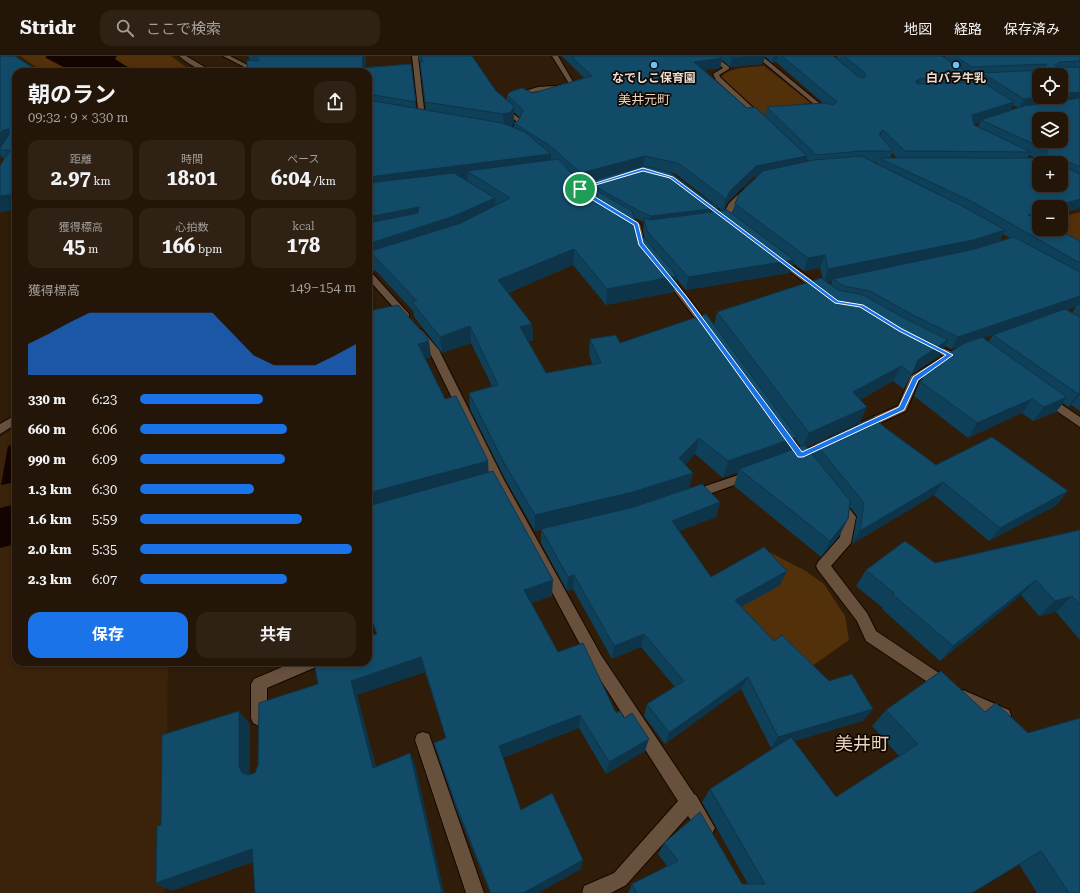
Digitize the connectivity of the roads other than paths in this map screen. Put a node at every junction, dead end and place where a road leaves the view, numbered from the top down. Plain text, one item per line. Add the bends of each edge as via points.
1 (182, 56) edge
2 (226, 56) edge
3 (415, 56) edge
4 (555, 56) edge
5 (712, 56) edge
6 (720, 56) edge
7 (759, 56) edge
8 (200, 68) edge
9 (250, 68) edge
10 (960, 76) edge
11 (1002, 78) edge
12 (966, 80) junction
13 (979, 88) edge
14 (828, 113) edge
15 (422, 118) edge
16 (769, 125) edge
17 (516, 139) edge
18 (751, 186) edge
19 (713, 210) edge
20 (710, 221) edge
21 (728, 221) junction
22 (636, 224) edge
23 (769, 251) edge
24 (650, 256) edge
25 (660, 267) edge
26 (372, 278) edge
27 (831, 298) edge
28 (403, 312) junction
29 (389, 315) edge
30 (712, 335) edge
31 (922, 341) edge
32 (963, 351) edge
33 (950, 355) junction
34 (1037, 392) edge
35 (12, 422) edge
36 (1080, 423) edge
37 (0, 430) edge
38 (851, 432) edge
39 (759, 472) edge
40 (498, 480) junction
41 (483, 485) edge
42 (830, 492) edge
43 (684, 498) edge
44 (302, 666) edge
45 (1004, 715) edge
46 (259, 730) edge
47 (423, 740) dead end
48 (690, 801) junction
49 (713, 841) edge
50 (475, 893) edge
51 (591, 893) edge

1 - 8 street
2 - 9 street
3 - 15 street
4 - 17 street via 574,86 538,89 506,100 501,106 519,121 516,129 505,133
5 - 6 street
5 - 16 street via 727,68 716,74 718,79
7 - 14 street
10 - 12 street
11 - 12 street
12 - 13 street
18 - 21 street via 732,205
19 - 21 street
20 - 21 street
22 - 24 street via 640,244
23 - 27 street via 823,288
25 - 30 street
26 - 28 street
28 - 29 street
28 - 40 street via 434,350
31 - 33 street
32 - 33 street
33 - 38 street via 915,378 902,408
34 - 36 street
35 - 37 street
39 - 43 street
40 - 41 street
40 - 48 street via 535,538 596,660
42 - 45 street via 850,517 846,539 823,566 862,617 871,636 969,701
44 - 46 street via 259,684
47 - 50 street
48 - 49 street
48 - 51 street via 620,880

